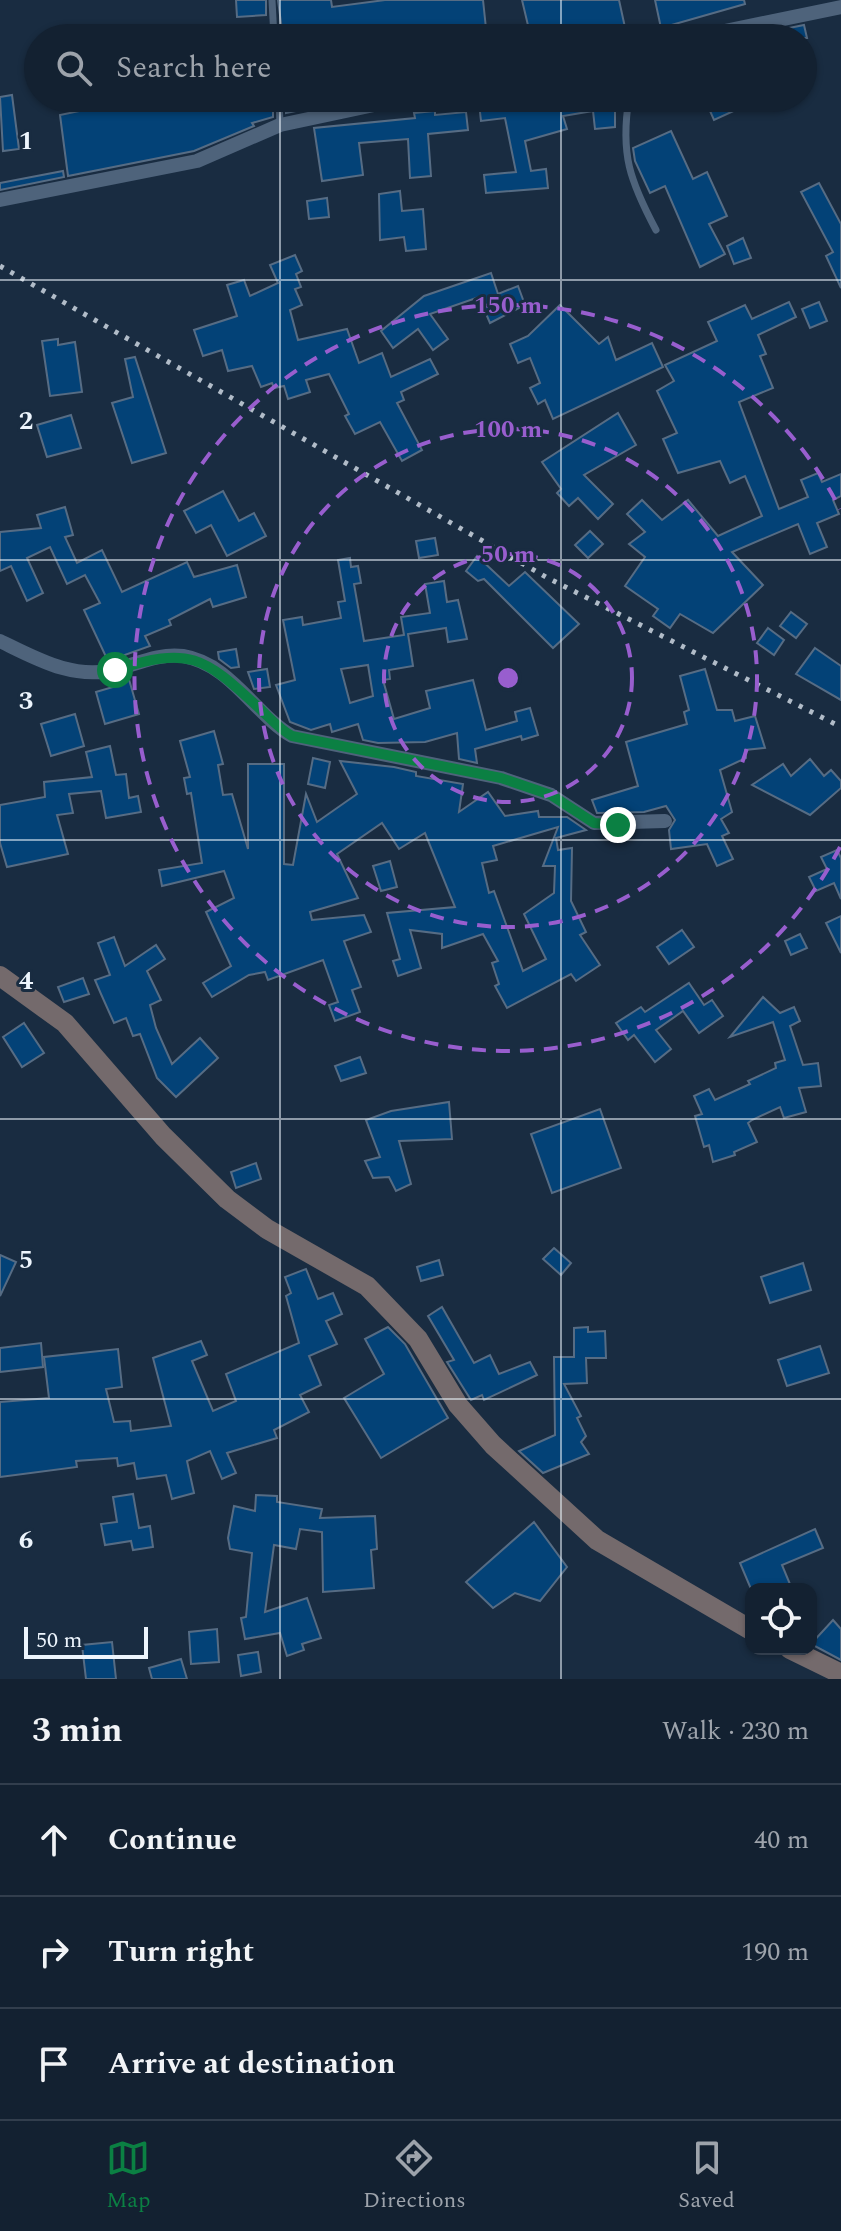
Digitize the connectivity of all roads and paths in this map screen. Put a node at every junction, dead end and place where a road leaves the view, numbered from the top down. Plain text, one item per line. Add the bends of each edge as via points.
1 (272, 0) edge
2 (841, 7) edge
3 (273, 24) edge
4 (759, 24) edge
5 (280, 112) edge
6 (341, 112) edge
7 (628, 112) edge
8 (280, 125) junction
9 (0, 200) edge
10 (656, 230) dead end
11 (0, 641) edge
12 (665, 821) dead end
13 (0, 976) edge
14 (745, 1626) edge
15 (802, 1655) edge
16 (841, 1674) edge

1 - 3 lane
2 - 4 street
5 - 8 lane
6 - 8 street
7 - 10 lane via 624,154
8 - 9 street via 197,161
11 - 12 street via 88,674 183,656 222,674 292,736 501,778 551,795 594,823
13 - 14 main road via 65,1023 163,1136 227,1199 267,1229 367,1286 418,1339 458,1405 493,1445 597,1540
15 - 16 main road

